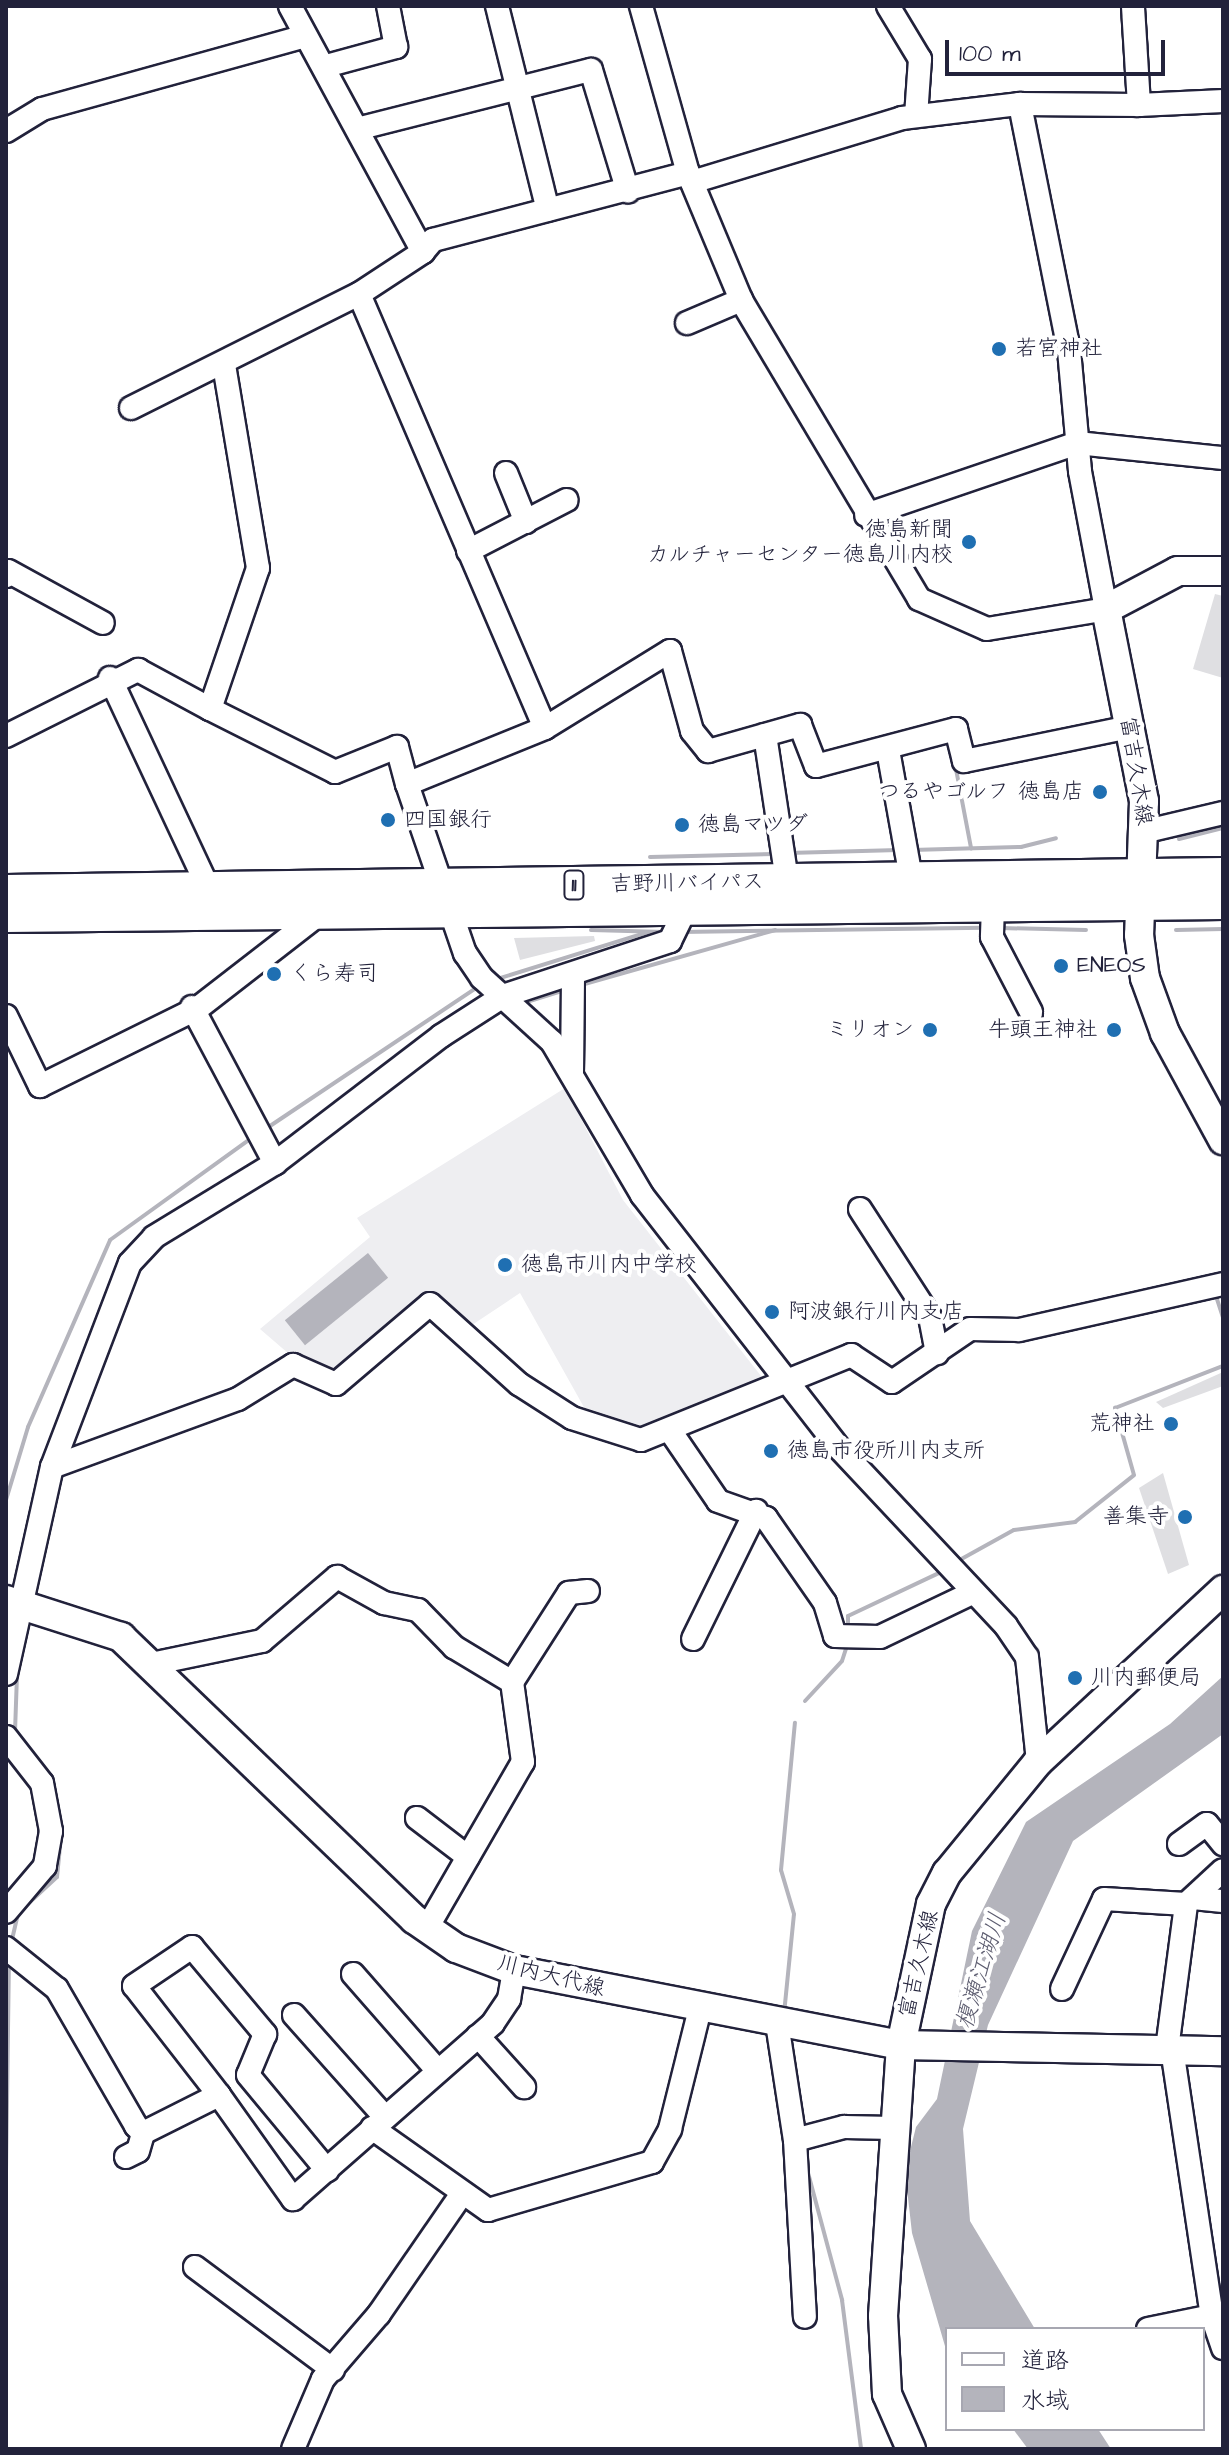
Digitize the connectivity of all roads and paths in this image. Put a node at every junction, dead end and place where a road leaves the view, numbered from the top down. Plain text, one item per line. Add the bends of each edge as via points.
1 (290, 6) edge
2 (388, 6) edge
3 (497, 6) edge
4 (641, 6) edge
5 (888, 6) edge
6 (1133, 6) edge
7 (305, 36) junction
8 (326, 66) junction
9 (515, 87) junction
10 (1223, 101) edge
11 (1020, 104) junction
12 (1139, 105) junction
13 (916, 116) junction
14 (361, 128) junction
15 (6, 131) edge
16 (690, 177) junction
17 (628, 192) junction
18 (548, 210) junction
19 (423, 252) junction
20 (359, 294) junction
21 (741, 300) junction
22 (687, 323) dead end
23 (224, 365) junction
24 (131, 408) dead end
25 (1077, 443) junction
26 (1223, 458) edge
27 (506, 473) dead end
28 (567, 500) dead end
29 (866, 515) junction
30 (526, 522) junction
31 (468, 551) junction
32 (1223, 571) edge
33 (6, 576) edge
34 (1106, 609) junction
35 (103, 623) dead end
36 (110, 678) junction
37 (210, 709) junction
38 (1129, 727) junction
39 (545, 728) junction
40 (765, 735) junction
41 (6, 736) edge
42 (888, 750) junction
43 (407, 784) junction
44 (1223, 813) edge
45 (1147, 831) junction
46 (907, 860) junction
47 (787, 863) junction
48 (1223, 874) edge
49 (208, 887) junction
50 (1140, 890) junction
51 (6, 891) edge
52 (447, 899) junction
53 (1223, 903) edge
54 (319, 914) junction
55 (6, 916) edge
56 (992, 921) junction
57 (681, 925) junction
58 (571, 984) junction
59 (502, 995) junction
60 (192, 1007) junction
61 (1031, 1012) dead end
62 (6, 1016) edge
63 (572, 1075) junction
64 (1223, 1140) edge
65 (275, 1163) junction
66 (860, 1209) dead end
67 (1223, 1284) edge
68 (937, 1353) junction
69 (787, 1381) junction
70 (671, 1432) junction
71 (58, 1467) junction
72 (756, 1511) junction
73 (1223, 1590) edge
74 (588, 1591) dead end
75 (974, 1592) junction
76 (20, 1604) edge
77 (693, 1639) dead end
78 (156, 1663) junction
79 (6, 1674) edge
80 (512, 1682) junction
81 (6, 1737) edge
82 (1038, 1762) junction
83 (417, 1818) dead end
84 (1179, 1844) dead end
85 (1223, 1844) edge
86 (468, 1857) junction
87 (1223, 1870) edge
88 (1190, 1901) junction
89 (1223, 1901) edge
90 (6, 1912) edge
91 (427, 1928) junction
92 (10, 1949) edge
93 (514, 1970) junction
94 (353, 1974) dead end
95 (1062, 1989) dead end
96 (700, 2009) junction
97 (294, 2015) dead end
98 (777, 2023) junction
99 (478, 2036) junction
100 (901, 2045) junction
101 (1170, 2049) junction
102 (1223, 2051) edge
103 (438, 2071) junction
104 (248, 2075) junction
105 (524, 2087) dead end
106 (221, 2097) junction
107 (379, 2122) junction
108 (894, 2128) junction
109 (143, 2133) junction
110 (795, 2140) junction
111 (126, 2157) dead end
112 (327, 2170) junction
113 (461, 2195) junction
114 (195, 2267) dead end
115 (1212, 2316) junction
116 (805, 2317) dead end
117 (1167, 2327) edge
118 (1223, 2348) edge
119 (333, 2370) junction
120 (293, 2449) edge
121 (911, 2449) edge

1 - 7 street
2 - 8 street via 396,47
3 - 9 street
4 - 16 street
5 - 13 street via 920,59
6 - 12 street
7 - 8 street
7 - 15 street via 42,109
8 - 14 street
9 - 14 street
9 - 17 street via 591,70
9 - 18 street
10 - 12 street
11 - 12 street
11 - 13 street
11 - 25 street via 1069,350
13 - 16 street
14 - 19 street
16 - 17 street
16 - 21 street
17 - 18 street
18 - 19 street via 433,240
19 - 20 street
20 - 23 street
20 - 31 street
21 - 22 street
21 - 29 street
23 - 24 street
23 - 37 street via 258,568
25 - 26 street
25 - 29 street
25 - 34 street
27 - 30 street
28 - 30 street
29 - 34 street via 919,599 961,623 1010,627
30 - 31 street
31 - 39 street
32 - 34 main road via 1178,571
33 - 35 street via 8,571
34 - 38 main road, 富吉久木線
36 - 37 street via 138,670
36 - 41 street
36 - 49 street
37 - 43 street via 335,772 397,747
38 - 42 street via 964,761 956,729
38 - 45 main road, 富吉久木線
39 - 40 street via 670,651 700,748
39 - 43 street
40 - 42 street via 800,725 816,766
40 - 47 street
42 - 46 street
43 - 52 street
44 - 45 street
45 - 50 main road, 富吉久木線
46 - 47 highway, 吉野川バイパス / 11
46 - 50 highway, 吉野川バイパス / 11
47 - 52 highway, 吉野川バイパス / 11
48 - 50 highway, 吉野川バイパス / 11
49 - 51 highway, 吉野川バイパス / 11
49 - 52 highway, 吉野川バイパス / 11
50 - 53 highway, 吉野川バイパス / 11
50 - 56 highway, 吉野川バイパス / 11
50 - 64 main road, 富吉久木線 via 1149,994
52 - 54 highway, 吉野川バイパス / 11
52 - 57 highway, 吉野川バイパス / 11
52 - 59 street
54 - 55 highway, 吉野川バイパス / 11
54 - 60 street
56 - 57 highway, 吉野川バイパス / 11
56 - 61 street
57 - 58 street
58 - 59 street
58 - 63 street
59 - 63 street
59 - 65 street
60 - 62 street via 40,1086
60 - 65 street
63 - 69 street via 642,1195
65 - 71 street via 154,1237 130,1263
66 - 68 street via 930,1317
67 - 68 street via 1019,1330 970,1329
68 - 69 street via 892,1382 851,1355
69 - 70 street
69 - 75 street
70 - 71 street via 641,1440 572,1418 519,1384 430,1304 336,1384 293,1365 238,1399 181,1414
70 - 72 street via 718,1501
71 - 76 street
72 - 75 street via 825,1603 835,1636 880,1637
72 - 77 street
73 - 82 main road, 富吉久木線
74 - 80 street via 569,1593
75 - 82 street via 1027,1657
76 - 78 main road, 川内大代線 via 93,1623
76 - 79 street
78 - 80 street via 262,1641 337,1577 384,1603 418,1610 454,1647
78 - 91 main road, 川内大代線
80 - 86 street via 523,1762
81 - 90 street via 42,1783 51,1831 45,1866
82 - 100 main road, 富吉久木線 via 931,1904
83 - 86 street
84 - 85 street via 1207,1824
86 - 91 street
87 - 88 street
88 - 89 street
88 - 95 street via 1104,1899
88 - 101 street
91 - 93 main road, 川内大代線
92 - 109 street via 57,1989
93 - 96 main road, 川内大代線
93 - 99 street via 509,1999
94 - 103 street
96 - 98 main road, 川内大代線
96 - 113 street via 670,2129 652,2162 488,2210
97 - 107 street
98 - 100 main road, 川内大代線
98 - 110 street
99 - 103 street
99 - 105 street
100 - 101 main road, 川内大代線
100 - 108 main road, 富吉久木線
101 - 102 main road, 川内大代線
101 - 115 street
103 - 107 street
104 - 106 street
104 - 106 street via 265,2034 192,1947 134,1986
104 - 112 street
106 - 109 street
106 - 112 street via 293,2199
107 - 112 street
107 - 113 street
108 - 110 street via 844,2127
108 - 121 main road, 富吉久木線 via 883,2316 887,2394
109 - 111 street via 138,2151
110 - 116 street
113 - 119 street
114 - 119 street
115 - 117 street
115 - 118 street
119 - 120 street via 318,2387

